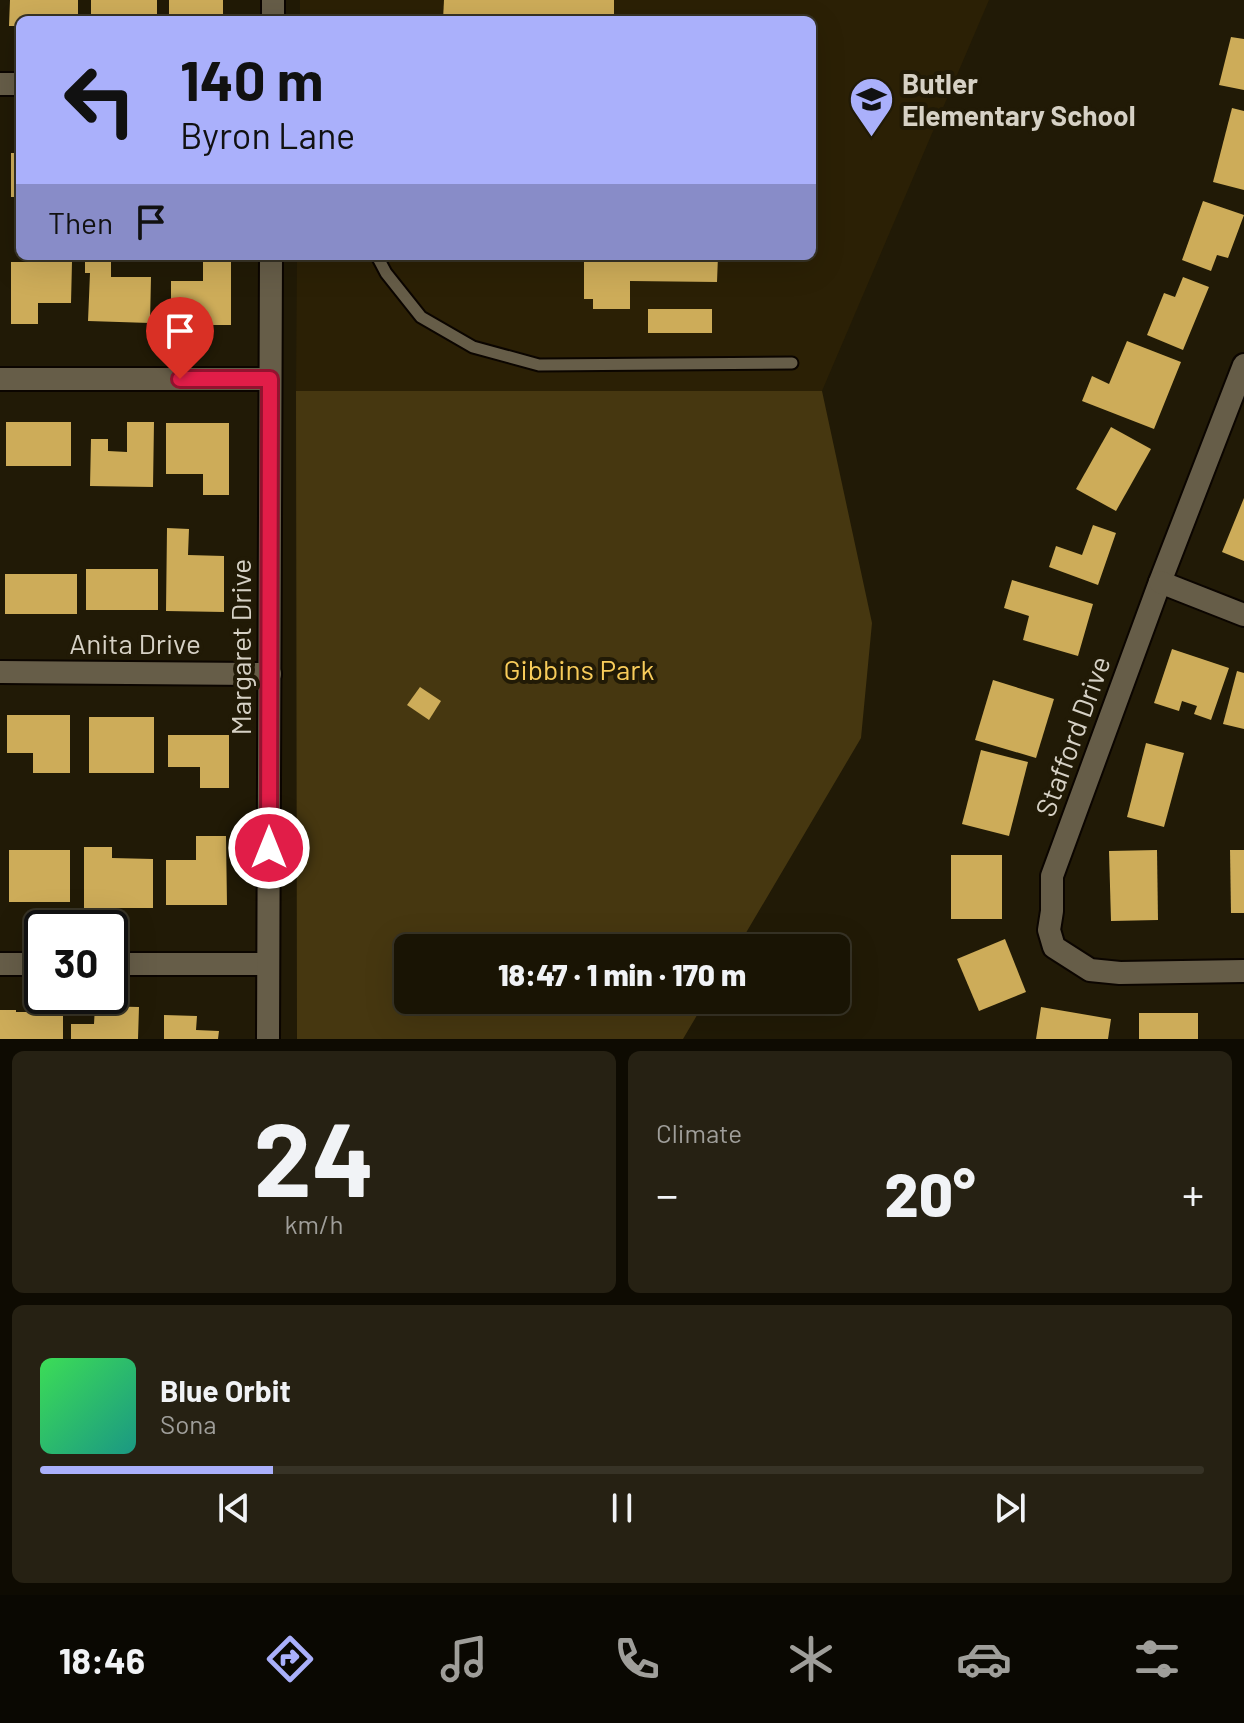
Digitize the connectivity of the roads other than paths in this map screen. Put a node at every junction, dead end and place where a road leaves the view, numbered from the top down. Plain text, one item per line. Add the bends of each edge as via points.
1 (271, 260) edge
2 (379, 260) edge
3 (792, 363) dead end
4 (1244, 365) edge
5 (0, 379) edge
6 (270, 379) junction
7 (1160, 582) junction
8 (1244, 615) edge
9 (0, 672) edge
10 (270, 674) junction
11 (0, 964) edge
12 (24, 964) edge
13 (128, 964) edge
14 (268, 964) junction
15 (1244, 971) edge
16 (268, 1039) edge

1 - 6 street, Margaret Drive
2 - 3 lane via 421,317 473,347 539,365
4 - 7 street, Stafford Drive
5 - 6 street
6 - 10 street, Margaret Drive
7 - 8 street
7 - 15 street, Stafford Drive via 1052,876 1049,930 1054,947 1090,970
9 - 10 street, Anita Drive
10 - 14 street, Margaret Drive
11 - 12 street
13 - 14 street
14 - 16 street, Margaret Drive

